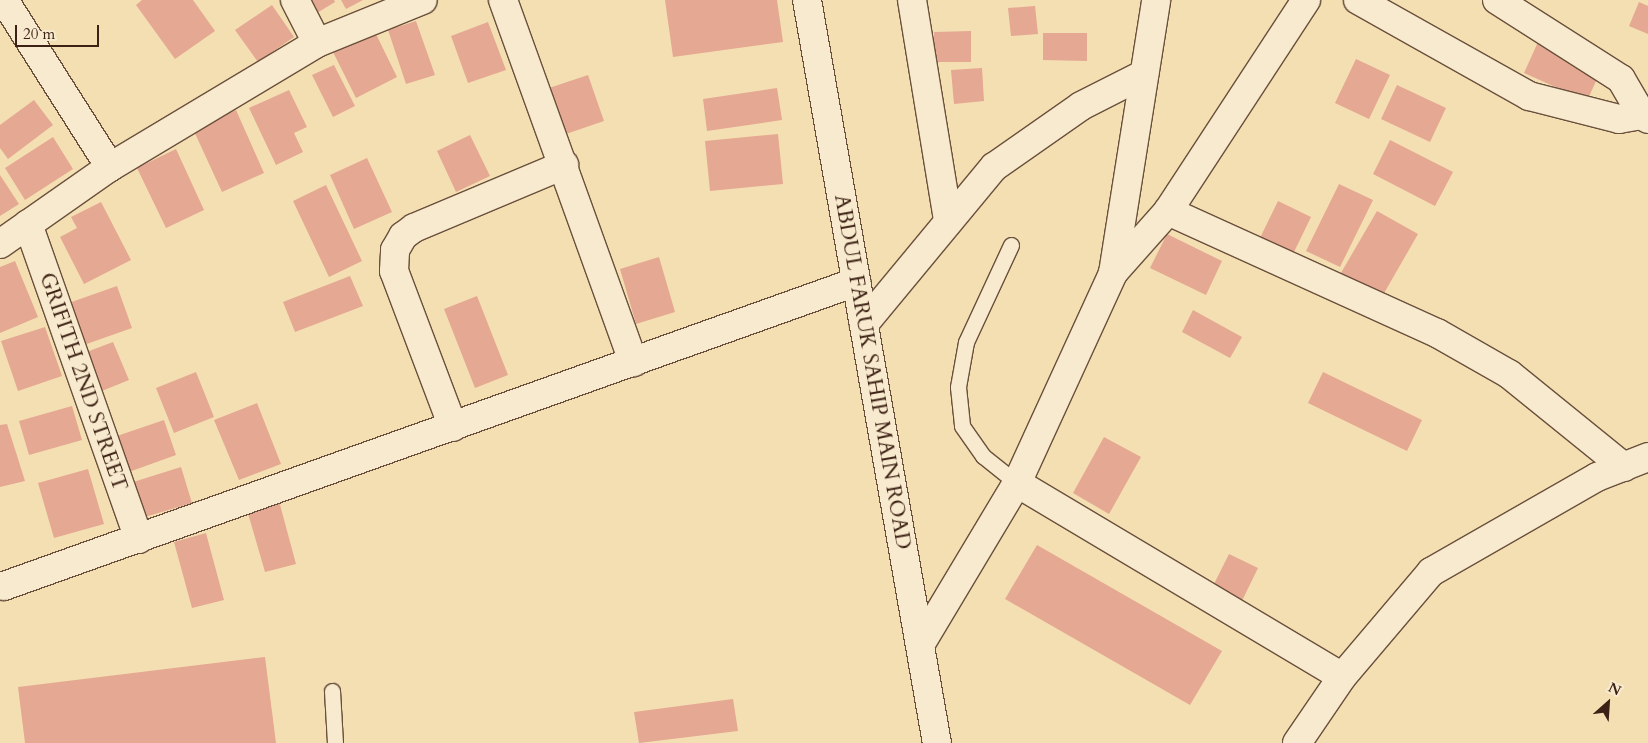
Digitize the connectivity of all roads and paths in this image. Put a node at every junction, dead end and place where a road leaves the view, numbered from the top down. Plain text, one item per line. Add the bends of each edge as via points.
1 (295, 0) edge
2 (423, 0) edge
3 (502, 0) edge
4 (807, 0) edge
5 (912, 0) edge
6 (1156, 0) edge
7 (1306, 0) edge
8 (1358, 0) edge
9 (1497, 0) edge
10 (5, 9) edge
11 (317, 43) junction
12 (1144, 74) junction
13 (1645, 117) edge
14 (564, 165) junction
15 (110, 167) junction
16 (1168, 211) junction
17 (948, 220) junction
18 (28, 224) junction
19 (0, 244) edge
20 (1011, 245) dead end
21 (1113, 272) junction
22 (856, 282) junction
23 (864, 324) junction
24 (633, 362) junction
25 (453, 427) junction
26 (1636, 462) edge
27 (1017, 482) junction
28 (139, 539) junction
29 (4, 586) dead end
30 (920, 645) junction
31 (1342, 677) junction
32 (332, 691) dead end
33 (335, 743) edge
34 (937, 743) edge
35 (1297, 743) edge

1 - 11 street
2 - 11 street
3 - 14 street
4 - 22 street, ABDUL FARUK SAHIP MAIN ROAD
5 - 17 street
6 - 12 street
7 - 16 street
8 - 13 street via 1529,96 1619,118
9 - 13 street via 1621,79
10 - 15 street
11 - 15 street
12 - 17 street via 1081,106 994,167
12 - 21 street
14 - 24 street
14 - 25 street via 414,228 403,236 395,250 394,271
15 - 18 street
16 - 21 street
16 - 26 street via 1437,333 1509,374
17 - 23 street
18 - 19 street
18 - 28 street, GRIFITH 2ND STREET
20 - 27 lane via 966,342 958,387 962,426 983,456
21 - 27 street
22 - 23 street, ABDUL FARUK SAHIP MAIN ROAD
22 - 24 street
23 - 30 street, ABDUL FARUK SAHIP MAIN ROAD
24 - 25 street
25 - 28 street
26 - 31 street via 1596,477 1431,572
27 - 30 street
27 - 31 street
28 - 29 street
30 - 34 street, ABDUL FARUK SAHIP MAIN ROAD
31 - 35 street
32 - 33 lane

